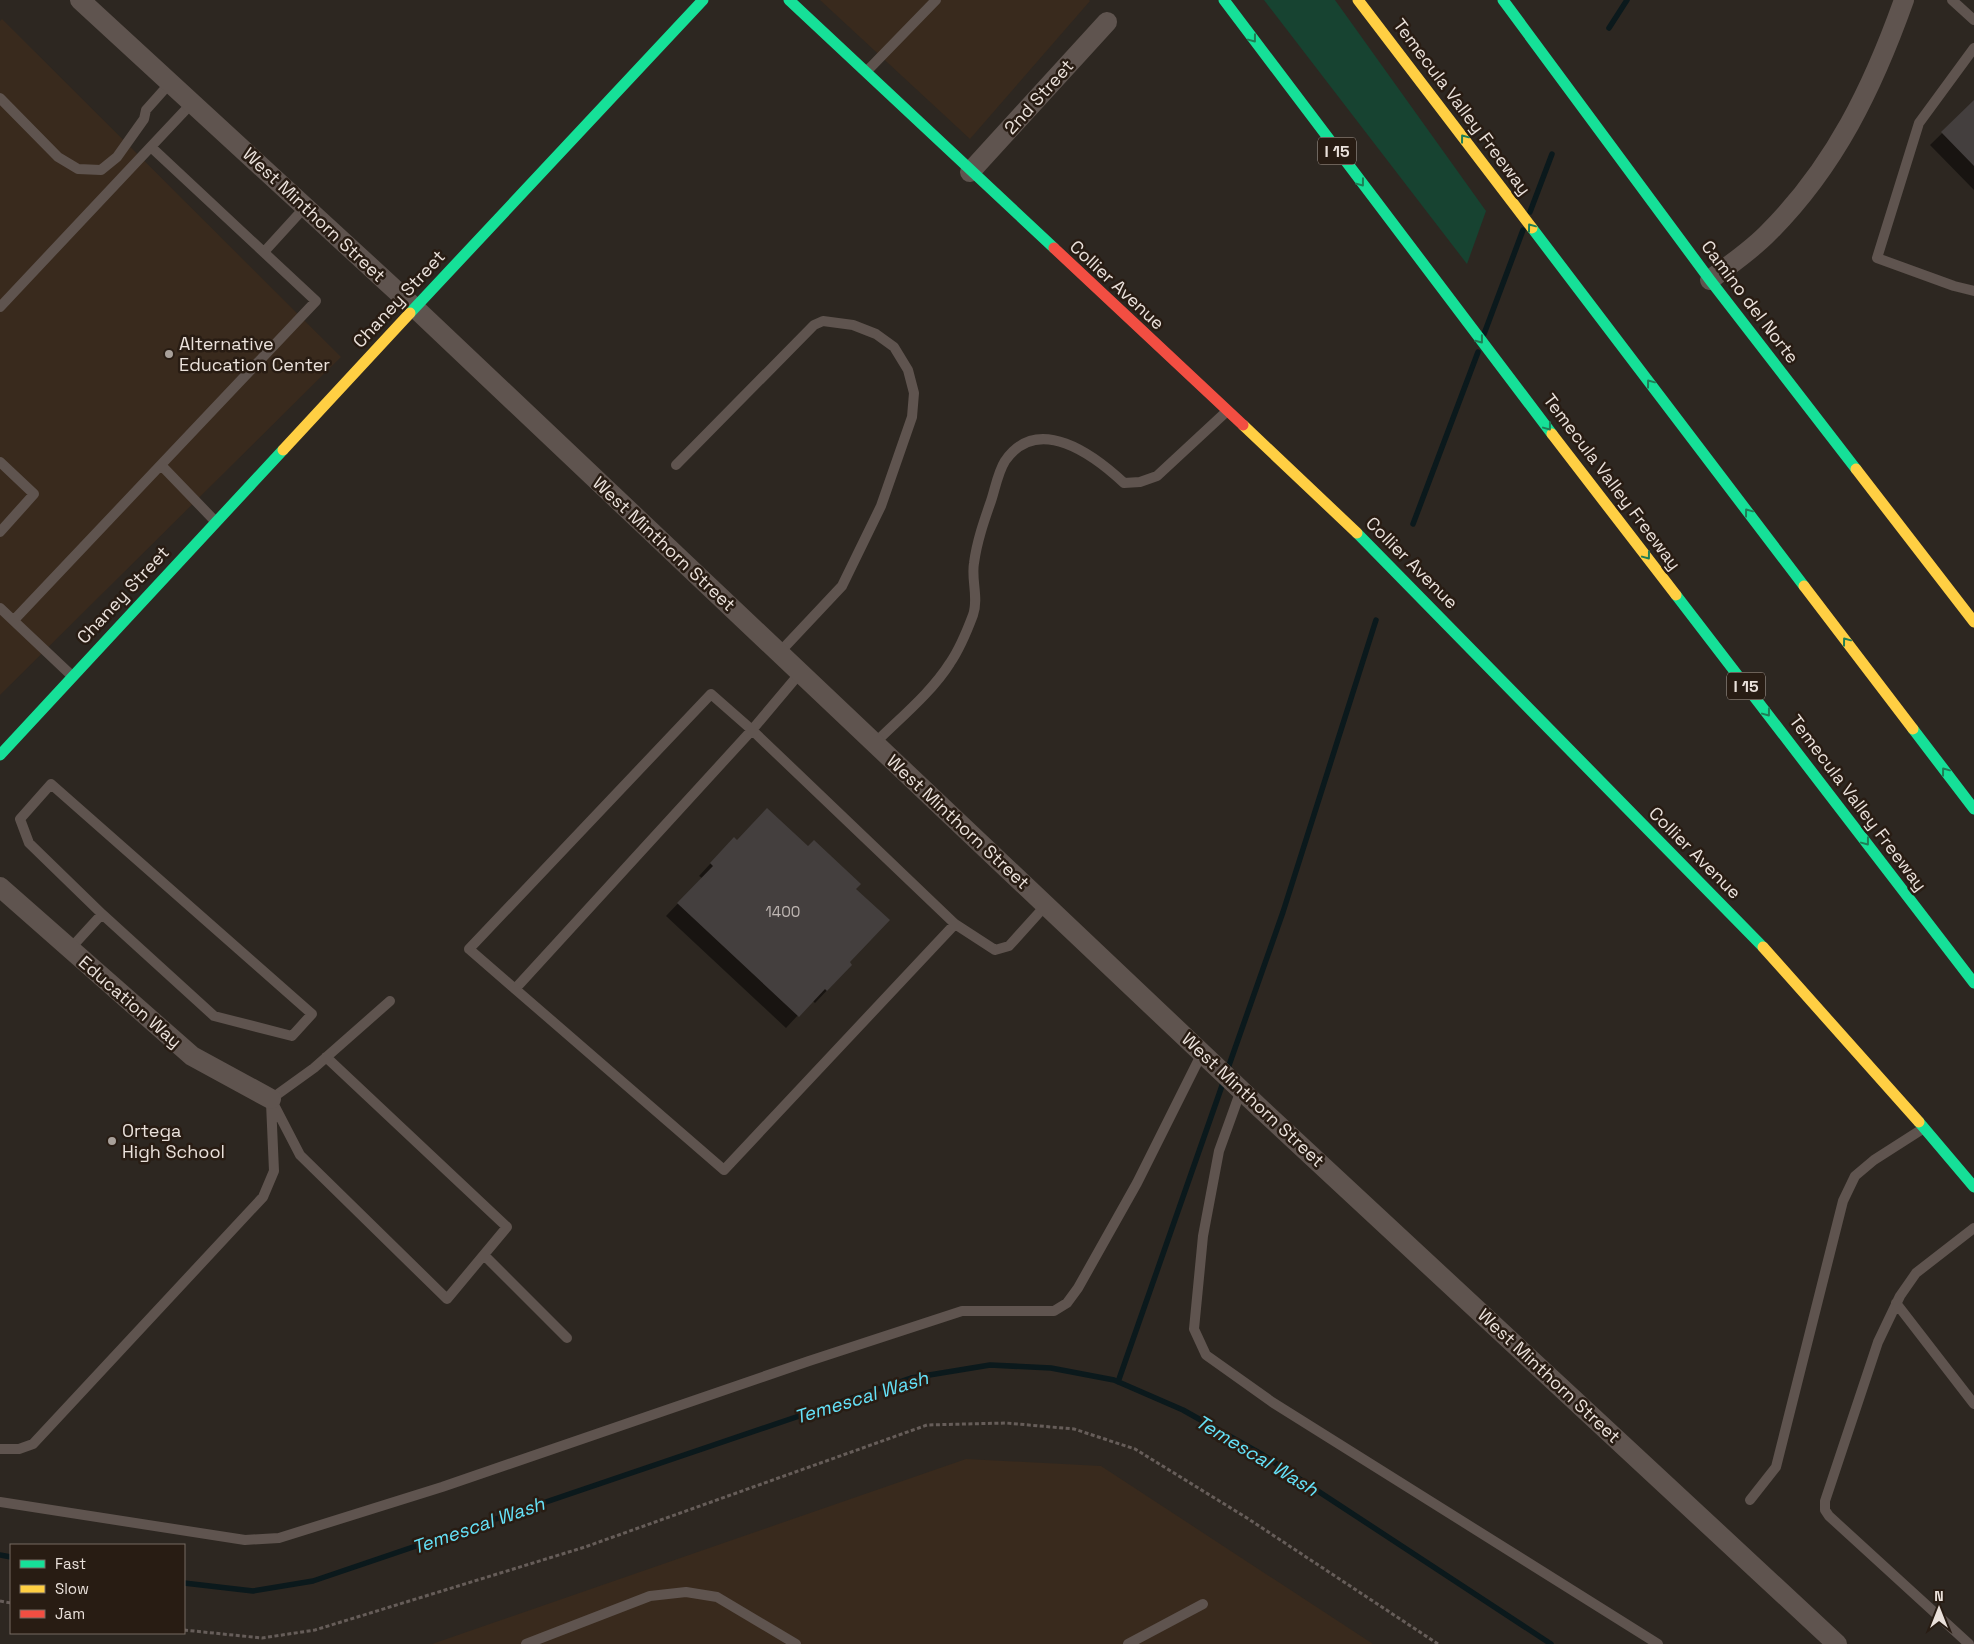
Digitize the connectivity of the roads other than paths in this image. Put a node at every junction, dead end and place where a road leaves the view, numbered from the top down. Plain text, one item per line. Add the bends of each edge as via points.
1 (80, 0) edge
2 (703, 0) edge
3 (789, 0) edge
4 (936, 0) edge
5 (1224, 0) edge
6 (1358, 0) edge
7 (1503, 0) edge
8 (1904, 0) edge
9 (1952, 0) edge
10 (1974, 20) edge
11 (1107, 22) dead end
12 (1974, 48) edge
13 (865, 72) junction
14 (170, 83) junction
15 (0, 98) edge
16 (192, 103) junction
17 (151, 147) junction
18 (970, 172) junction
19 (305, 207) junction
20 (264, 252) junction
21 (1710, 280) junction
22 (1974, 291) edge
23 (0, 307) edge
24 (415, 308) junction
25 (1227, 411) junction
26 (0, 462) edge
27 (676, 464) dead end
28 (161, 465) junction
29 (215, 522) junction
30 (0, 532) edge
31 (0, 608) edge
32 (14, 620) junction
33 (1974, 622) edge
34 (780, 653) junction
35 (800, 673) junction
36 (71, 676) junction
37 (752, 730) junction
38 (875, 744) junction
39 (0, 755) edge
40 (1974, 810) edge
41 (0, 888) edge
42 (1046, 905) junction
43 (102, 914) junction
44 (955, 924) junction
45 (70, 949) junction
46 (1974, 983) edge
47 (515, 989) junction
48 (390, 1001) dead end
49 (1195, 1046) junction
50 (326, 1057) junction
51 (1241, 1090) junction
52 (271, 1100) junction
53 (1925, 1128) junction
54 (1974, 1187) edge
55 (1974, 1228) edge
56 (484, 1255) junction
57 (1896, 1303) junction
58 (567, 1338) dead end
59 (1974, 1404) edge
60 (0, 1448) edge
61 (1750, 1500) dead end
62 (0, 1502) edge
63 (1203, 1604) dead end
64 (526, 1644) edge
65 (796, 1644) edge
66 (1128, 1644) edge
67 (1658, 1644) edge
68 (1837, 1644) edge
69 (1969, 1644) edge

1 - 14 street, West Minthorn Street
2 - 24 main road, Chaney Street
3 - 13 main road, Collier Avenue
4 - 13 lane
5 -> 46 main road, Temecula Valley Freeway / I 15 via 1450,302
40 -> 6 main road, Temecula Valley Freeway
7 - 21 main road, Camino del Norte
8 - 21 street via 1855,118 1810,188 1768,234
9 - 10 lane
11 - 18 street, 2nd Street
12 - 22 lane via 1919,123 1877,258
13 - 18 main road, Collier Avenue
14 - 15 lane via 146,110 144,119 117,157 100,170 78,169 58,157
14 - 16 street, West Minthorn Street
16 - 17 lane
16 - 19 street, West Minthorn Street
17 - 20 lane
17 - 23 lane
18 - 25 main road, Collier Avenue
19 - 20 lane
19 - 24 street, West Minthorn Street
20 - 28 lane via 316,301
21 - 33 main road, Camino del Norte
24 - 29 main road, Chaney Street
24 - 34 street, West Minthorn Street
25 - 38 lane via 1157,476 1140,482 1124,483 1089,455 1064,442 1045,439 1020,445 1004,462 977,542 973,565 976,597 973,614 950,663 934,684
25 - 53 main road, Collier Avenue via 1338,514 1765,949
26 - 30 lane via 34,494
27 - 34 lane via 814,324 835,322 876,334 894,347 908,370 914,393 912,416 881,506 842,586
28 - 29 lane
28 - 32 lane
29 - 36 main road, Chaney Street
31 - 32 lane
32 - 36 lane
34 - 35 street, West Minthorn Street
35 - 37 lane
35 - 38 street, West Minthorn Street
36 - 39 main road, Chaney Street
37 - 44 lane
37 - 47 lane
37 - 47 lane via 711,694 469,949
38 - 42 street, West Minthorn Street
41 - 45 street, Education Way
42 - 44 lane via 1009,946 995,950
42 - 49 street, West Minthorn Street
43 - 43 lane via 214,1016 292,1036 312,1014 51,784 20,818 29,843
43 - 45 lane
44 - 47 lane via 724,1170
45 - 52 street, Education Way via 192,1056
48 - 50 lane
49 - 51 street, West Minthorn Street
49 - 62 lane via 1137,1183 1078,1288 1067,1303 1054,1311 962,1311 809,1360 442,1487 280,1538 244,1540
50 - 52 lane
50 - 56 lane via 507,1227
51 - 67 lane via 1219,1151 1203,1236 1194,1329 1206,1355 1272,1402
51 - 68 street, West Minthorn Street
52 - 56 lane via 300,1155 447,1298
52 - 60 lane via 274,1171 263,1197 33,1444 19,1449
53 - 54 main road, Collier Avenue
53 - 61 lane via 1855,1176 1843,1201 1776,1467
55 - 57 lane via 1916,1273
56 - 58 lane
57 - 59 lane
57 - 69 lane via 1878,1342 1825,1500 1825,1510
63 - 66 lane
64 - 65 lane via 650,1596 686,1592 717,1598

